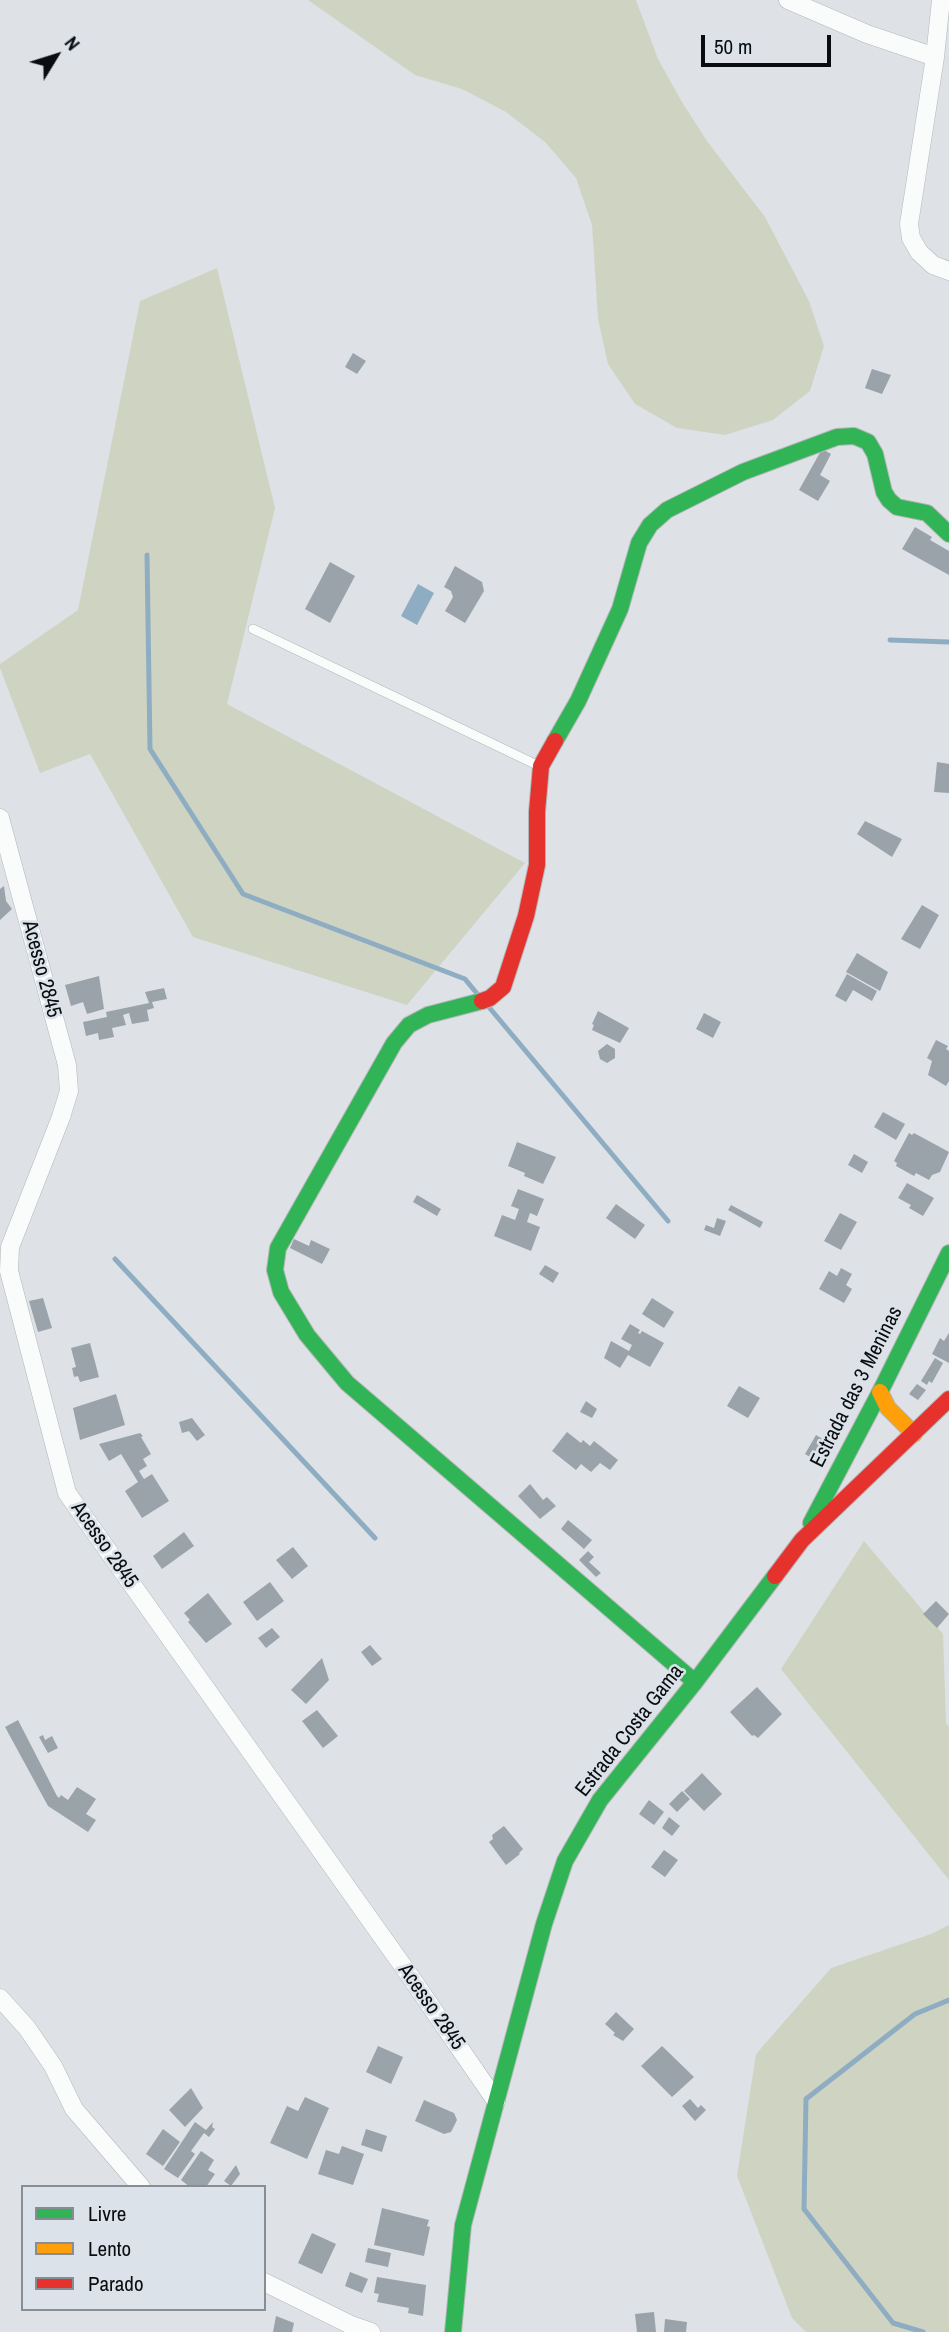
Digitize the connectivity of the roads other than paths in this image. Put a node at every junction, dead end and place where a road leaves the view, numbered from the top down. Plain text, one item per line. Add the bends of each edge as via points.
1 (788, 0) edge
2 (941, 0) edge
3 (935, 57) junction
4 (949, 271) edge
5 (949, 534) edge
6 (253, 629) dead end
7 (541, 766) junction
8 (0, 818) edge
9 (949, 1253) edge
10 (880, 1392) junction
11 (949, 1399) edge
12 (914, 1434) junction
13 (802, 1539) junction
14 (695, 1682) junction
15 (0, 1997) edge
16 (496, 2101) junction
17 (139, 2185) edge
18 (266, 2283) edge
19 (371, 2332) edge
20 (453, 2332) edge

1 - 3 street
2 - 3 street
3 - 4 street via 909,224 919,252
5 - 7 street via 927,513 897,507 889,500 875,454 868,442 854,436 837,437 743,472 667,510 650,524 639,543 620,609 578,701
6 - 7 lane
7 - 14 street via 537,865 503,987 472,1005 428,1015 409,1025 394,1043 278,1248 275,1269 281,1292 307,1335 347,1384
8 - 16 street, Acesso 2845 via 67,1065 69,1091 10,1247 9,1271 67,1493
9 - 10 street, Estrada das 3 Meninas
10 - 12 street via 888,1408
10 - 13 street, Estrada das 3 Meninas
11 - 12 street, Estrada Costa Gama
12 - 13 street, Estrada Costa Gama
13 - 14 street, Estrada Costa Gama
14 - 16 street, Estrada Costa Gama via 600,1800 565,1861
15 - 17 street via 53,2066 74,2109
16 - 20 street, Estrada Costa Gama via 463,2225
18 - 19 street

